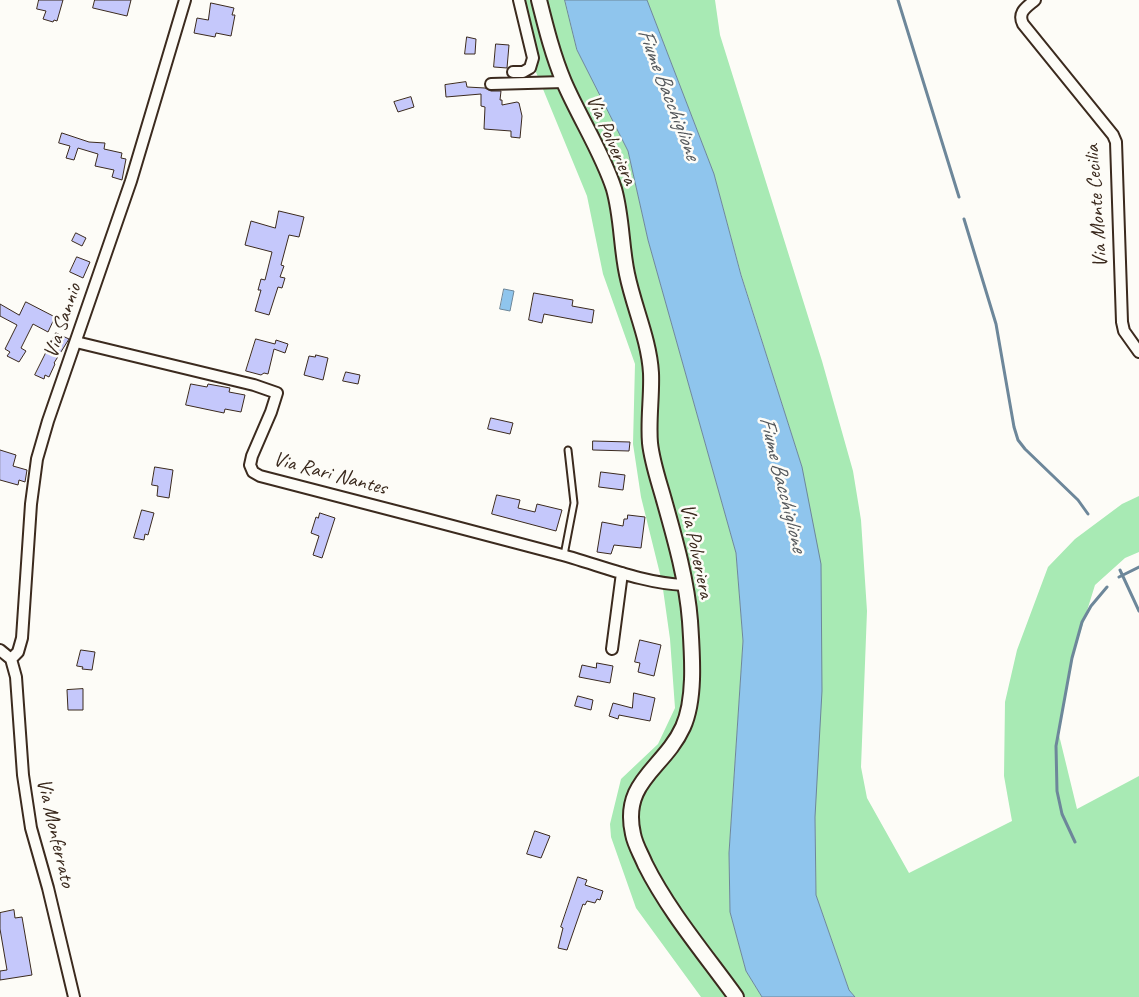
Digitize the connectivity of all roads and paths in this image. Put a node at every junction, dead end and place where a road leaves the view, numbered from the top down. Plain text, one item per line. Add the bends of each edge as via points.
1 (185, 0) edge
2 (519, 0) edge
3 (539, 0) edge
4 (1035, 0) edge
5 (514, 72) dead end
6 (564, 82) junction
7 (491, 84) dead end
8 (76, 342) junction
9 (1139, 352) edge
10 (568, 450) dead end
11 (564, 555) junction
12 (622, 573) junction
13 (684, 585) junction
14 (0, 650) edge
15 (612, 650) dead end
16 (11, 659) junction
17 (74, 997) edge
18 (736, 997) edge

1 - 8 street, Via Sannio via 131,181
2 - 5 street via 533,58 530,68
3 - 6 street, Via Polveriera
4 - 9 street, Via Monte Cecilia via 1021,13 1023,24 1116,142 1122,322 1124,331
6 - 7 street, Via Polveriera
6 - 13 street, Via Polveriera via 614,189 626,273 648,347 650,443
8 - 11 street, Via Rari Nantes via 277,393 250,465 260,476
8 - 16 street, Via Sannio via 37,459 22,638 18,652
10 - 11 lane via 574,504
11 - 12 street, Via Rari Nantes
12 - 13 street, Via Rari Nantes
12 - 15 street
13 - 18 street, Via Polveriera via 690,618 692,661 689,708 675,741 646,775 632,799 630,812 636,845 656,884
14 - 16 street
16 - 17 street, Via Monferrato via 16,677 23,775 31,828

